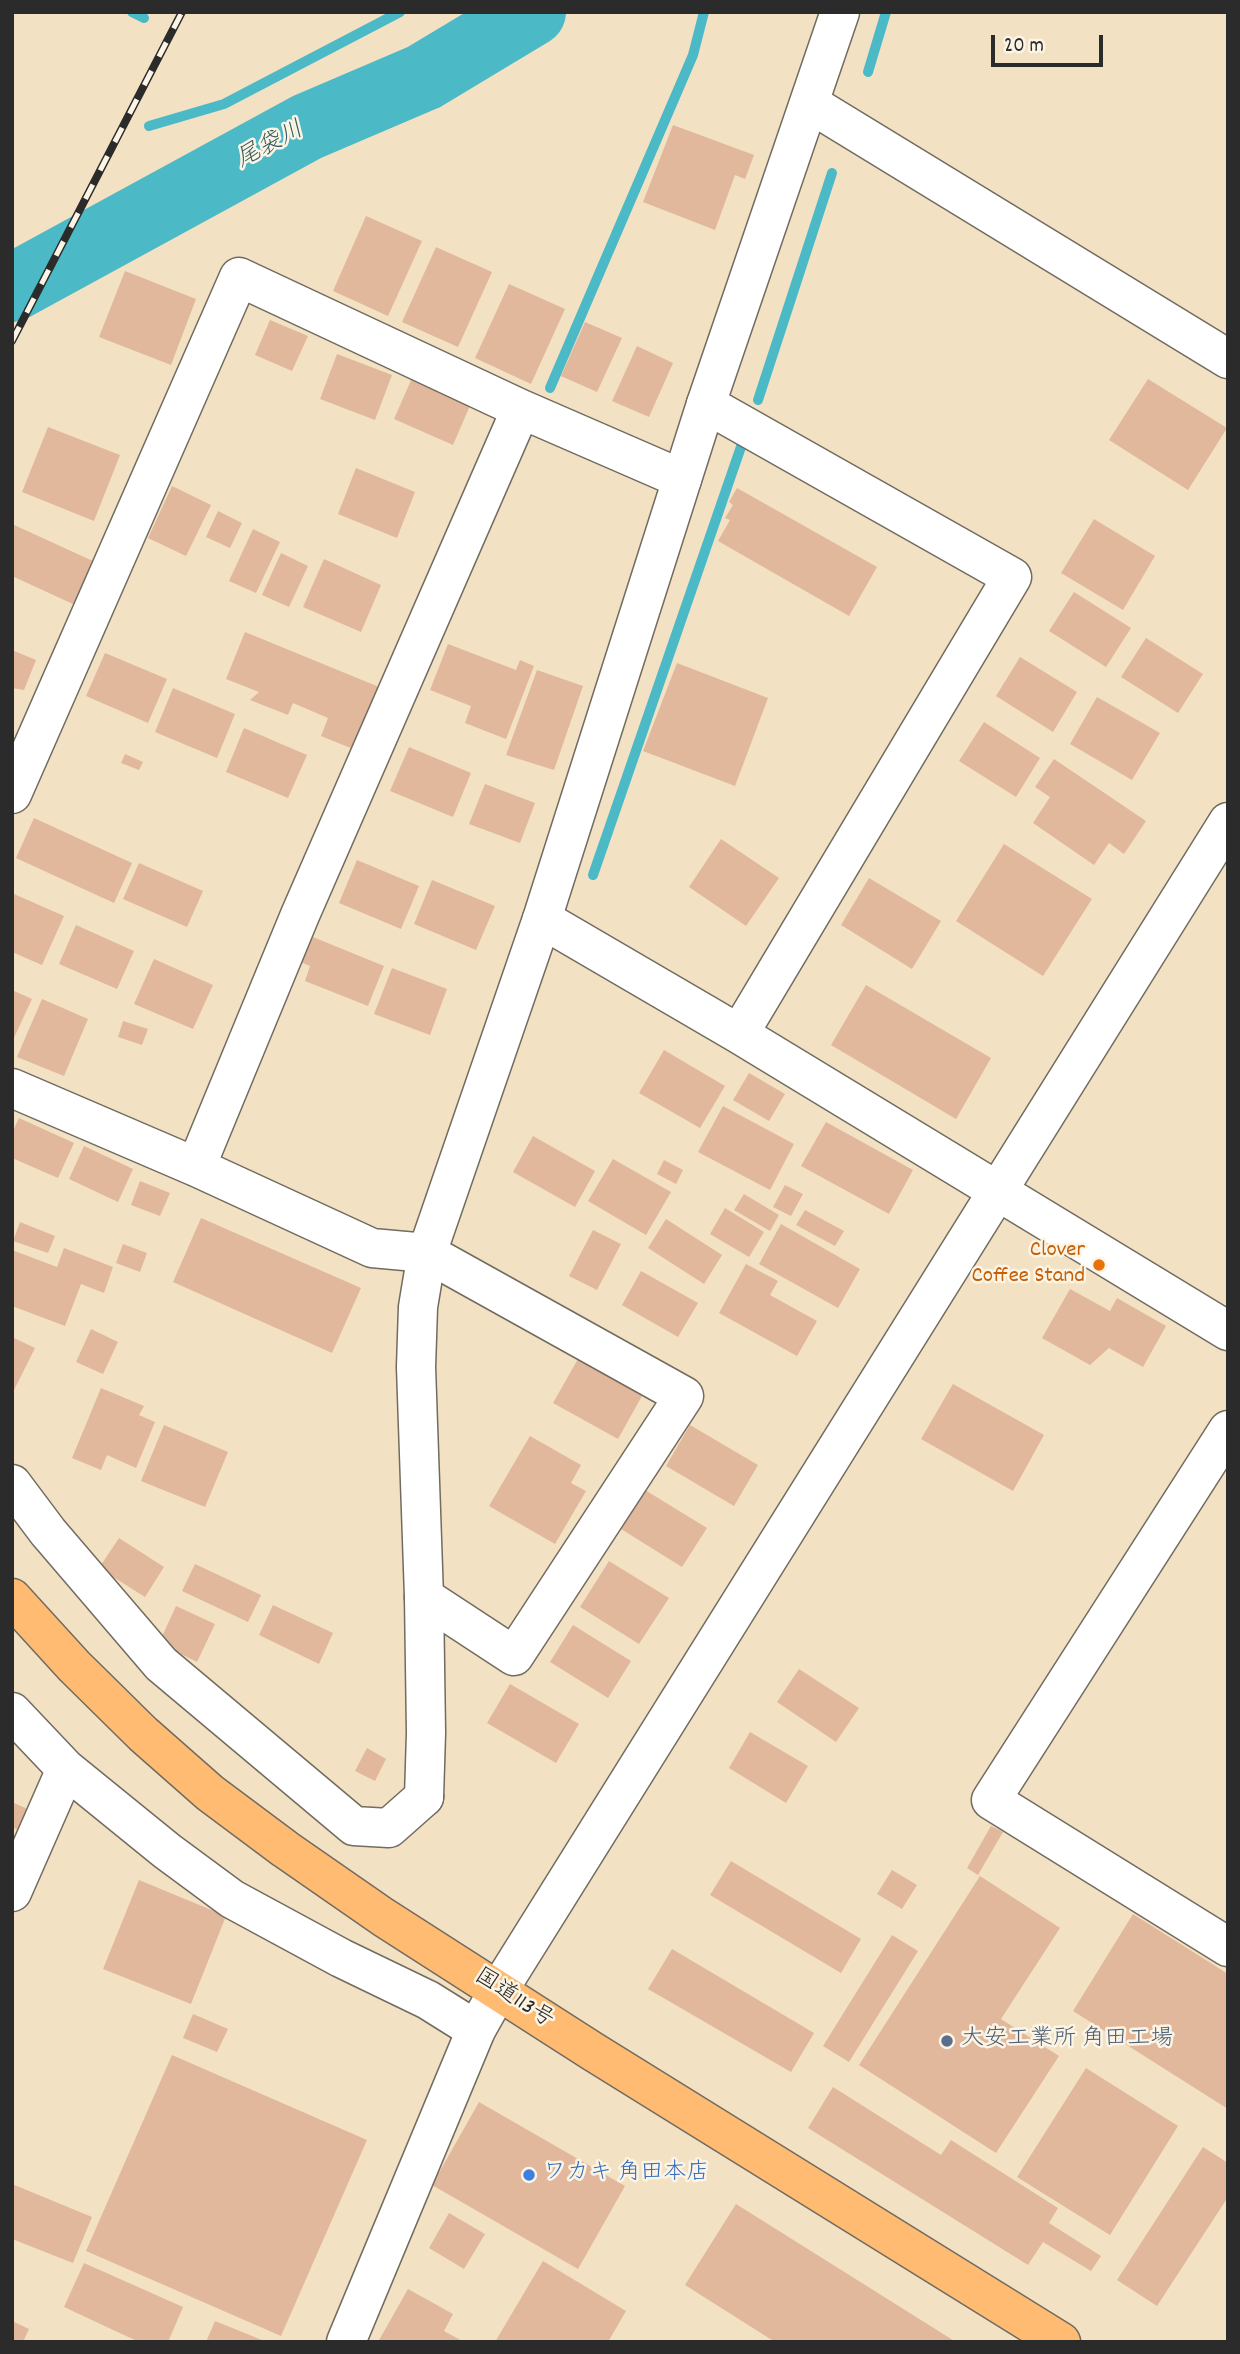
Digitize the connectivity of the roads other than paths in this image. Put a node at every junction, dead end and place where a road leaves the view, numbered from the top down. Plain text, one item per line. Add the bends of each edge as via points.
1 (840, 12) edge
2 (809, 103) junction
3 (1228, 359) edge
4 (706, 404) junction
5 (521, 409) junction
6 (682, 479) junction
7 (12, 794) edge
8 (1228, 822) edge
9 (542, 919) junction
10 (740, 1034) junction
11 (12, 1088) edge
12 (196, 1167) junction
13 (999, 1192) junction
14 (427, 1253) junction
15 (1228, 1331) edge
16 (1228, 1430) edge
17 (12, 1484) edge
18 (424, 1597) junction
19 (12, 1598) edge
20 (12, 1712) edge
21 (66, 1769) junction
22 (12, 1892) edge
23 (1228, 1947) edge
24 (498, 1991) junction
25 (476, 2030) junction
26 (346, 2342) edge
27 (1062, 2342) edge

1 - 2 street
2 - 3 street
2 - 4 street
4 - 6 street
4 - 10 street via 1012,577
5 - 6 street
5 - 7 street via 239,277
5 - 12 street via 300,915
6 - 9 street
8 - 13 street
9 - 10 street
9 - 14 street
10 - 13 street
11 - 12 street
12 - 14 street via 372,1248
13 - 15 street
13 - 24 street
14 - 18 street via 418,1307 416,1367
14 - 18 street via 684,1396 514,1656
16 - 23 street via 991,1800
17 - 18 street via 161,1664 354,1826 389,1828 424,1797
19 - 24 highway, 国道113号 via 84,1676 210,1793 383,1917
20 - 21 street
21 - 22 street
21 - 25 street via 232,1899 428,2000
24 - 25 street
24 - 27 highway, 国道113号
25 - 26 street

